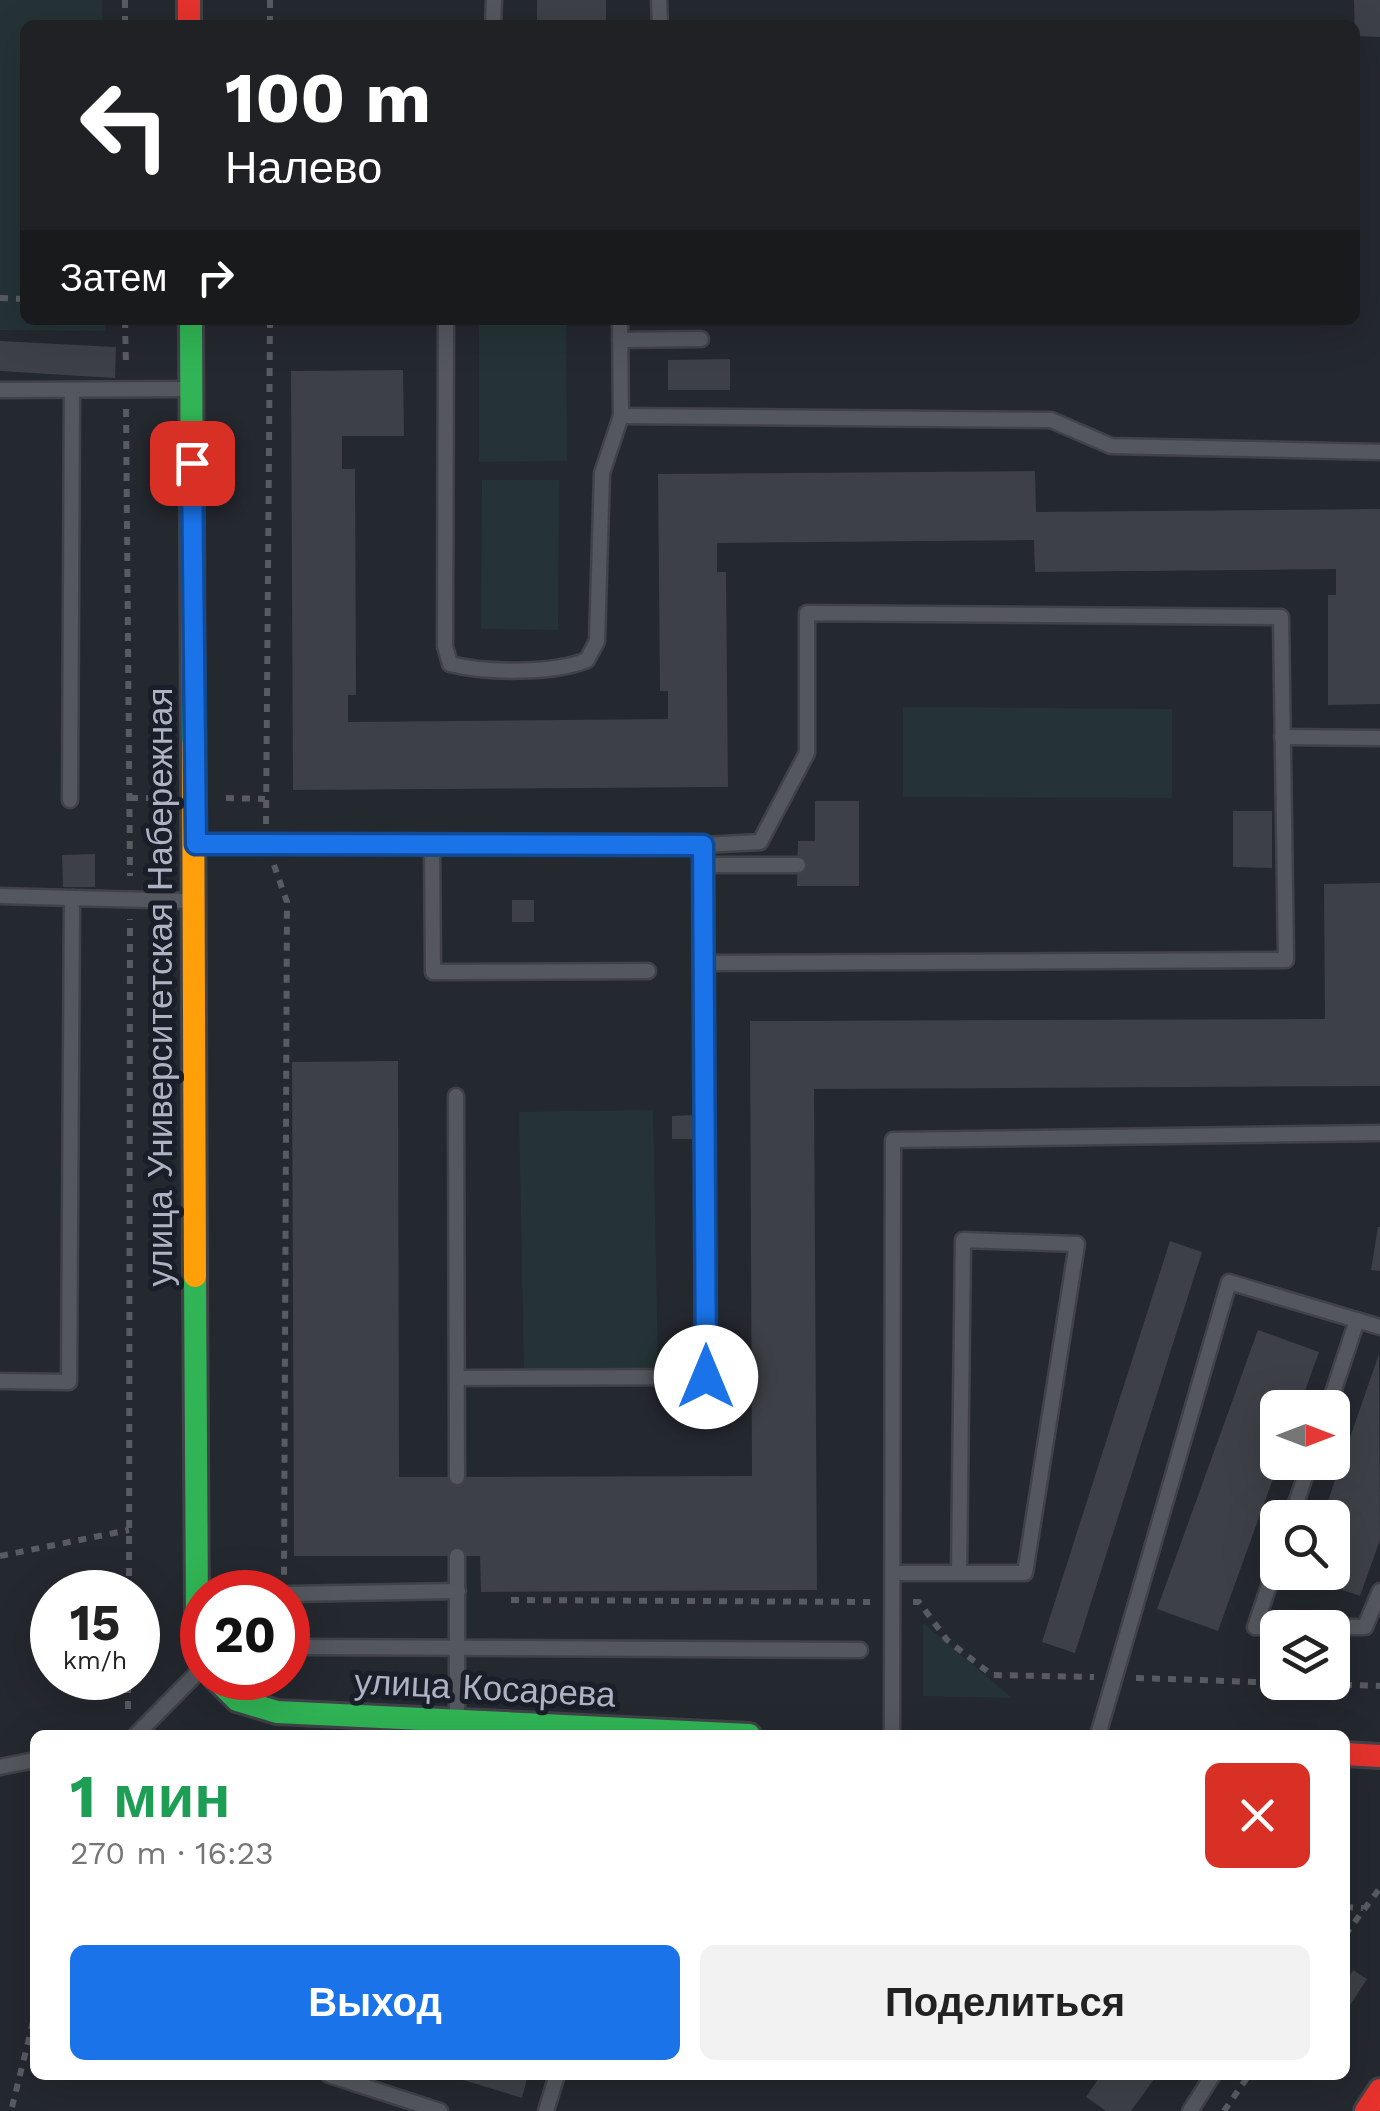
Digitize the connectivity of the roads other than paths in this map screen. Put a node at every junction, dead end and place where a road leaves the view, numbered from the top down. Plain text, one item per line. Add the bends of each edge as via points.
1 (191, 325) edge
2 (446, 325) edge
3 (620, 325) edge
4 (702, 339) dead end
5 (620, 340) junction
6 (192, 389) junction
7 (0, 390) edge
8 (72, 390) junction
9 (620, 416) junction
10 (1380, 452) edge
11 (1282, 737) junction
12 (1380, 738) edge
13 (70, 800) dead end
14 (196, 844) junction
15 (432, 844) junction
16 (703, 845) junction
17 (704, 865) junction
18 (798, 865) dead end
19 (0, 896) edge
20 (72, 898) junction
21 (196, 901) junction
22 (704, 963) junction
23 (648, 971) dead end
24 (456, 1096) dead end
25 (1380, 1134) edge
26 (1357, 1320) junction
27 (1380, 1327) edge
28 (457, 1378) junction
29 (0, 1382) edge
30 (1334, 1390) edge
31 (457, 1478) dead end
32 (457, 1556) dead end
33 (196, 1570) edge
34 (893, 1572) junction
35 (959, 1572) junction
36 (458, 1590) junction
37 (1268, 1590) edge
38 (1380, 1591) edge
39 (310, 1593) edge
40 (310, 1647) edge
41 (458, 1648) junction
42 (860, 1650) dead end
43 (180, 1690) edge
44 (243, 1700) edge
45 (457, 1722) junction
46 (141, 1730) edge
47 (601, 1730) edge
48 (892, 1730) edge
49 (1099, 1730) edge
50 (1350, 1754) edge
51 (1380, 1756) edge
52 (30, 1761) edge
53 (0, 1767) edge
54 (344, 2080) edge
55 (555, 2080) edge
56 (1208, 2080) edge
57 (1380, 2090) edge
58 (440, 2111) edge
59 (546, 2111) edge
60 (1190, 2111) edge
61 (1366, 2111) edge

1 - 6 main road, улица Университетская Набережная
2 - 9 lane via 450,664 568,668 587,660 597,641 602,473
3 - 5 lane
4 - 5 lane
5 - 9 lane
6 - 8 lane
6 - 14 main road, улица Университетская Набережная
7 - 8 lane
8 - 13 lane
9 - 10 lane via 1052,420 1111,446
11 - 12 lane
11 - 16 lane via 1281,617 808,613 808,754 760,842
11 - 22 lane via 1286,960
14 - 15 lane
14 - 21 main road, улица Университетская Набережная
15 - 16 lane
15 - 23 lane via 433,972
16 - 17 lane
17 - 18 lane
17 - 22 lane
19 - 20 lane
20 - 21 lane
20 - 29 lane via 69,1382
21 - 33 main road, улица Университетская Набережная
22 - 28 lane via 706,1377
24 - 28 lane
25 - 34 lane via 893,1140
26 - 27 lane
26 - 30 lane
26 - 49 lane via 1228,1282
28 - 31 lane
32 - 36 lane
34 - 35 lane
34 - 48 lane
35 - 35 lane via 963,1240 1077,1244 1025,1572
36 - 39 lane
36 - 41 lane
37 - 38 lane via 1255,1627 1366,1627
40 - 41 lane
41 - 42 lane
41 - 45 lane
43 - 46 lane
44 - 45 main road, улица Косарева via 277,1712
45 - 47 main road, улица Косарева
50 - 51 main road
52 - 53 lane
54 - 58 lane
55 - 59 lane
56 - 60 lane
57 - 61 main road

